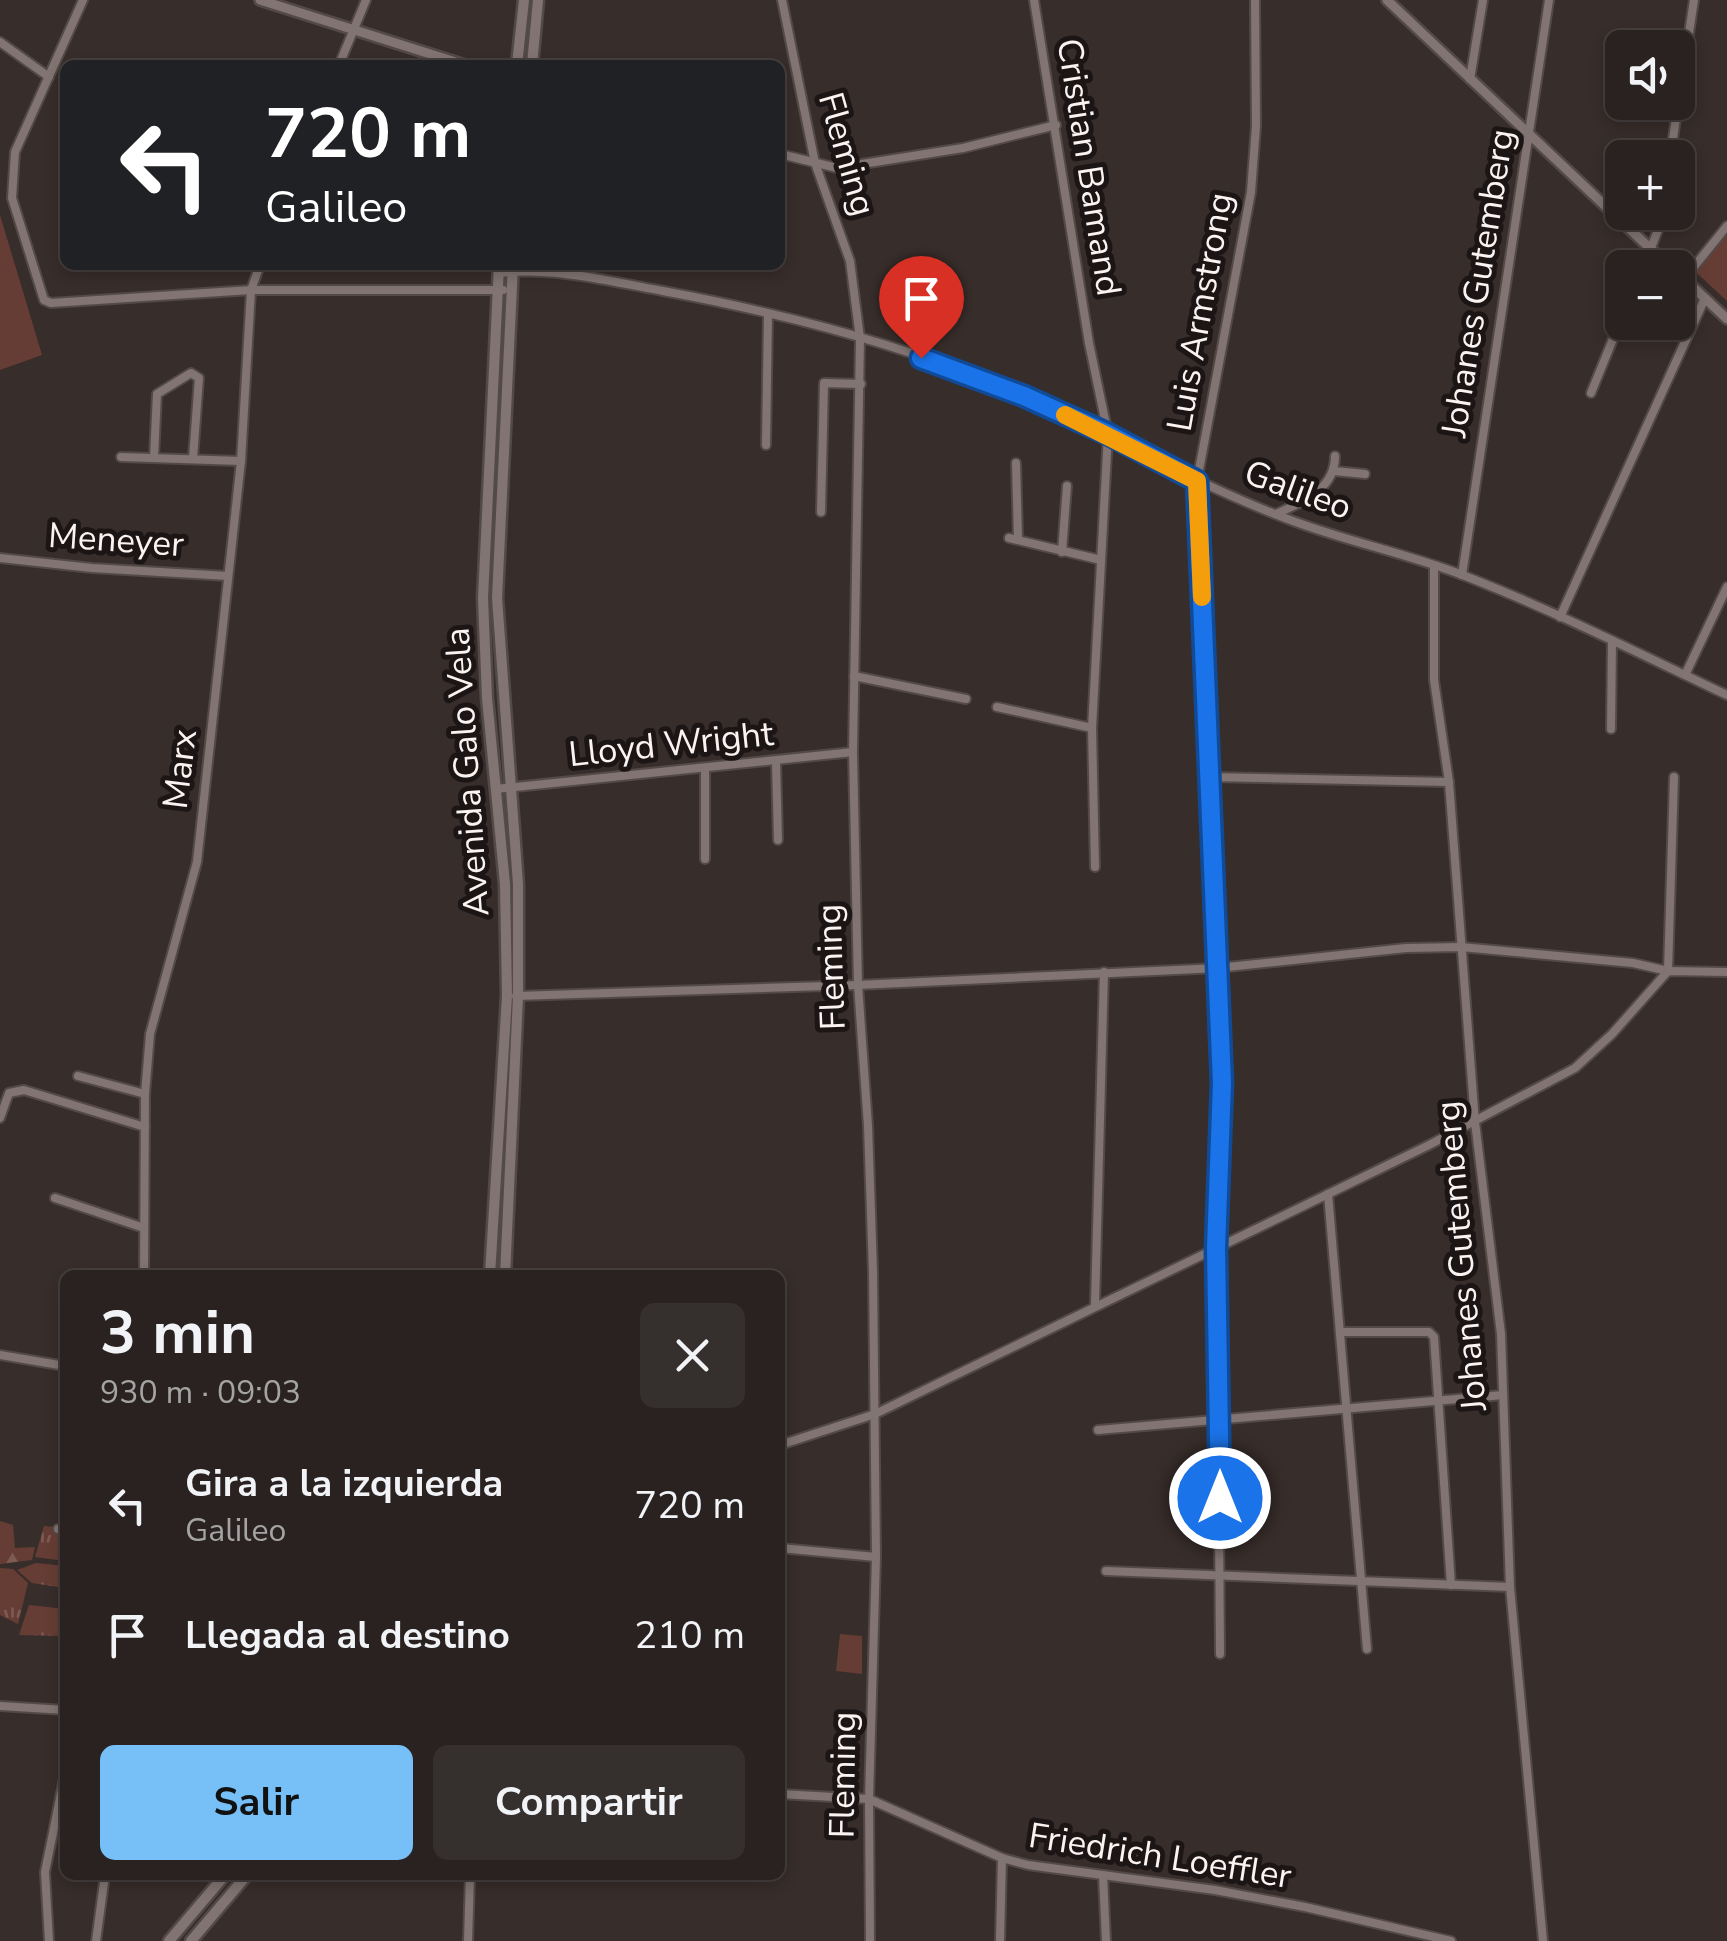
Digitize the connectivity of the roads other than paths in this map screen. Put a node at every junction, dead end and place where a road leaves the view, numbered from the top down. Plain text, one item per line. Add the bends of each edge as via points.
1 (83, 0) edge
2 (260, 0) edge
3 (366, 0) edge
4 (524, 0) edge
5 (538, 0) edge
6 (782, 0) edge
7 (1034, 0) edge
8 (1255, 0) edge
9 (1388, 0) edge
10 (1484, 0) edge
11 (1549, 0) edge
12 (1694, 0) edge
13 (1397, 5) edge
14 (354, 31) junction
15 (0, 42) edge
16 (342, 60) edge
17 (449, 60) edge
18 (518, 60) edge
19 (532, 60) edge
20 (49, 77) junction
21 (1470, 79) junction
22 (1056, 125) junction
23 (1528, 135) junction
24 (1673, 140) edge
25 (785, 155) edge
26 (815, 163) junction
27 (1727, 226) edge
28 (1656, 230) edge
29 (1651, 248) joint
30 (1695, 261) edge
31 (258, 270) edge
32 (499, 270) edge
33 (513, 270) edge
34 (531, 270) edge
35 (1695, 289) edge
36 (251, 290) junction
37 (497, 290) junction
38 (510, 290) junction
39 (1704, 298) junction
40 (768, 314) junction
41 (1727, 319) edge
42 (860, 338) junction
43 (1613, 340) edge
44 (861, 384) junction
45 (1591, 393) dead end
46 (1108, 434) junction
47 (489, 440) junction
48 (505, 441) junction
49 (766, 446) dead end
50 (121, 456) dead end
51 (1335, 456) dead end
52 (154, 457) junction
53 (193, 458) junction
54 (241, 461) junction
55 (1016, 463) dead end
56 (1334, 471) junction
57 (1365, 474) dead end
58 (1197, 481) junction
59 (1067, 486) dead end
60 (820, 512) dead end
61 (1276, 514) junction
62 (1062, 552) junction
63 (0, 558) edge
64 (1101, 560) junction
65 (1434, 566) junction
66 (1462, 575) junction
67 (228, 576) junction
68 (1727, 587) edge
69 (483, 598) junction
70 (497, 598) junction
71 (1560, 617) junction
72 (1612, 641) junction
73 (1685, 675) junction
74 (854, 676) junction
75 (1727, 695) edge
76 (966, 699) dead end
77 (996, 707) dead end
78 (1092, 728) junction
79 (1611, 729) dead end
80 (853, 752) junction
81 (776, 761) junction
82 (705, 769) junction
83 (1674, 777) dead end
84 (1209, 778) junction
85 (1450, 782) junction
86 (510, 787) junction
87 (495, 789) junction
88 (778, 840) dead end
89 (705, 859) dead end
90 (1095, 867) dead end
91 (1462, 946) junction
92 (1218, 968) junction
93 (1668, 971) junction
94 (1104, 972) junction
95 (1727, 972) edge
96 (858, 985) junction
97 (512, 996) junction
98 (78, 1076) dead end
99 (145, 1094) junction
100 (0, 1118) edge
101 (1475, 1122) junction
102 (144, 1127) junction
103 (1328, 1194) junction
104 (54, 1198) dead end
105 (144, 1228) junction
106 (1216, 1248) junction
107 (491, 1249) junction
108 (505, 1250) junction
109 (144, 1270) edge
110 (490, 1270) edge
111 (505, 1270) edge
112 (1096, 1304) junction
113 (1342, 1332) junction
114 (0, 1355) edge
115 (60, 1365) edge
116 (1503, 1394) junction
117 (1440, 1399) junction
118 (1348, 1408) junction
119 (875, 1414) junction
120 (1220, 1419) junction
121 (1098, 1430) dead end
122 (785, 1443) edge
123 (785, 1548) edge
124 (876, 1557) junction
125 (1106, 1572) dead end
126 (1220, 1576) junction
127 (1362, 1582) junction
128 (1451, 1585) junction
129 (1510, 1588) junction
130 (1367, 1649) dead end
131 (1220, 1654) dead end
132 (0, 1706) edge
133 (60, 1710) edge
134 (785, 1794) edge
135 (869, 1799) junction
136 (60, 1808) edge
137 (1002, 1858) junction
138 (1103, 1875) junction
139 (104, 1880) edge
140 (222, 1880) edge
141 (243, 1880) edge
142 (470, 1880) edge
143 (49, 1941) edge
144 (96, 1941) edge
145 (168, 1941) edge
146 (191, 1941) edge
147 (468, 1941) edge
148 (870, 1941) edge
149 (1000, 1941) edge
150 (1106, 1941) edge
151 (1451, 1941) edge
152 (1543, 1941) edge

1 - 20 street
2 - 14 street
3 - 14 street
4 - 18 main road
5 - 19 main road
6 - 26 street, Fleming
7 - 22 street, Cristian Bamand
8 - 58 street, Luis Armstrong via 1251,192
9 - 13 street
10 - 21 street
11 - 23 street, Johanes Gutemberg
12 - 24 street
13 - 21 street
14 - 16 street
14 - 17 street
15 - 20 street
20 - 36 street via 12,173 12,198 40,295 51,303
21 - 23 street
22 - 26 street via 964,148 836,168
22 - 46 street, Cristian Bamand
23 - 29 street
23 - 66 street, Johanes Gutemberg
25 - 26 street
26 - 42 street, Fleming via 850,261
27 - 30 street
28 - 29 street
31 - 36 street, Marx
32 - 37 main road, Avenida Galo Vela
33 - 38 main road, Avenida Galo Vela
34 - 40 street, Galileo
35 - 39 street
36 - 37 street
36 - 54 street, Marx
37 - 38 street
37 - 47 main road, Avenida Galo Vela
38 - 48 main road, Avenida Galo Vela
39 - 41 street
39 - 71 street
40 - 42 street, Galileo
40 - 49 street
42 - 44 street, Fleming
42 - 46 street, Galileo via 995,384
43 - 45 street
44 - 60 street via 824,384
44 - 74 street, Fleming
46 - 58 street, Galileo
46 - 64 street, Cristian Bamand
47 - 48 main road
47 - 69 main road, Avenida Galo Vela
48 - 70 main road, Avenida Galo Vela
50 - 52 street
51 - 56 street
52 - 53 street
52 - 53 street via 157,394 191,374 198,378
53 - 54 street
54 - 67 street, Marx
55 - 62 street via 1013,538
56 - 57 street
56 - 61 street via 1311,498
58 - 61 street, Galileo
58 - 84 street, Luis Armstrong
59 - 62 street
61 - 65 street, Galileo
62 - 64 street
63 - 67 street, Meneyer
64 - 78 street, Cristian Bamand
65 - 66 street, Galileo
65 - 85 street, Johanes Gutemberg via 1434,680
66 - 71 street, Galileo
67 - 99 street, Marx via 197,862 150,1034
68 - 73 street
69 - 70 main road
69 - 87 main road, Avenida Galo Vela
70 - 86 main road, Avenida Galo Vela
71 - 72 street, Galileo
72 - 73 street, Galileo
72 - 79 street
73 - 75 street, Galileo
74 - 76 street
74 - 80 street, Fleming
77 - 78 street
78 - 90 street, Cristian Bamand
80 - 81 street, Lloyd Wright
80 - 96 street, Fleming
81 - 82 street, Lloyd Wright
81 - 88 street
82 - 86 street, Lloyd Wright
82 - 89 street
83 - 93 street
84 - 85 street
84 - 92 street, Luis Armstrong
85 - 91 street, Johanes Gutemberg
86 - 87 street, Lloyd Wright
86 - 97 main road, Avenida Galo Vela via 518,884
87 - 97 main road, Avenida Galo Vela
91 - 92 street
91 - 93 street
91 - 101 street, Johanes Gutemberg
92 - 94 street
92 - 106 street, Luis Armstrong
93 - 95 street
93 - 101 street via 1585,1060
94 - 96 street
94 - 112 street
96 - 97 street
96 - 119 street, Fleming
97 - 107 main road, Avenida Galo Vela
97 - 108 main road, Avenida Galo Vela
98 - 99 street
99 - 102 street, Marx
100 - 102 street via 14,1090
101 - 103 street
101 - 116 street, Johanes Gutemberg
102 - 105 street, Marx
103 - 106 street
103 - 113 street
104 - 105 street
105 - 109 street, Marx
106 - 112 street
106 - 120 street, Luis Armstrong
107 - 108 main road
107 - 110 main road, Avenida Galo Vela
108 - 111 main road, Avenida Galo Vela
112 - 119 street
113 - 117 street via 1428,1332 1437,1346
113 - 118 street
114 - 115 street
116 - 117 street
116 - 129 street, Johanes Gutemberg
117 - 118 street
117 - 128 street
118 - 120 street
118 - 127 street
119 - 122 street
119 - 124 street, Fleming
120 - 121 street
120 - 126 street, Luis Armstrong
123 - 124 street
124 - 135 street, Fleming
125 - 126 street
126 - 127 street
126 - 131 street, Luis Armstrong
127 - 128 street
127 - 130 street
128 - 129 street
129 - 152 street, Johanes Gutemberg
132 - 133 street
134 - 135 street
135 - 137 street, Friedrich Loeffler
135 - 148 street, Fleming
136 - 143 street via 45,1872
137 - 138 street, Friedrich Loeffler
137 - 149 street
138 - 150 street
138 - 151 street, Friedrich Loeffler via 1306,1907
139 - 144 street
140 - 145 main road
141 - 146 main road
142 - 147 street

